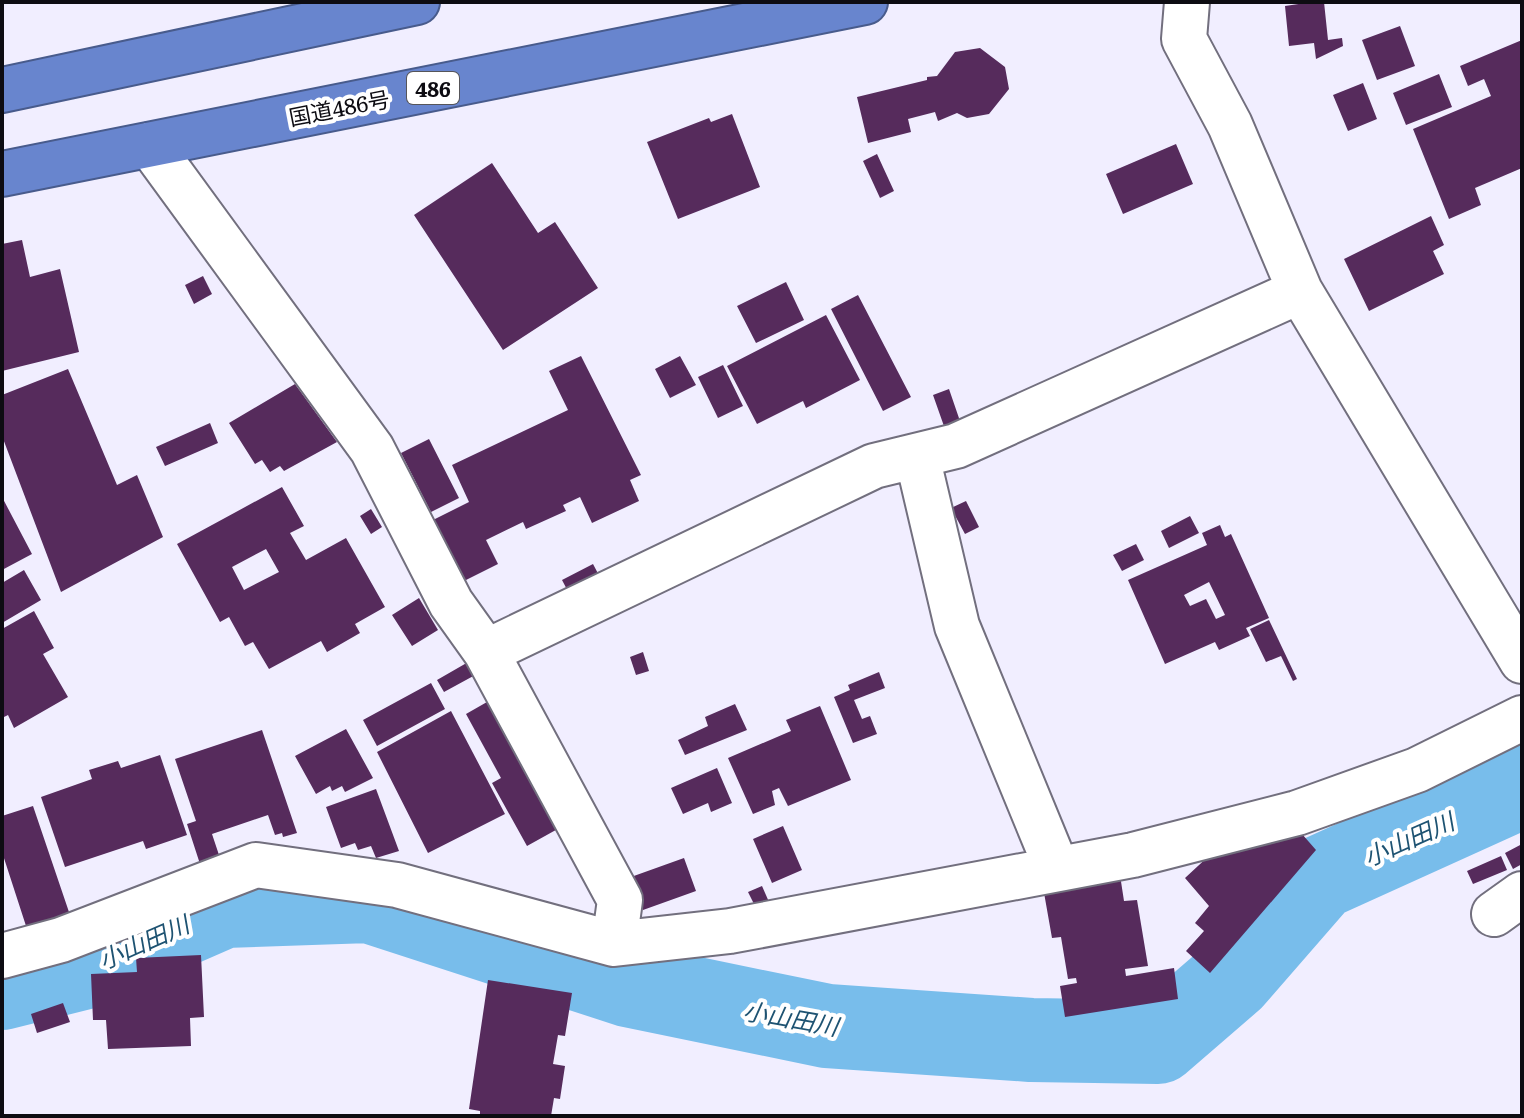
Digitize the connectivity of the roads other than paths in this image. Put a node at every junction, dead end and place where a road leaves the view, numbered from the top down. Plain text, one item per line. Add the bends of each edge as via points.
1 (417, 2) edge
2 (865, 2) edge
3 (1187, 2) edge
4 (2, 90) edge
5 (150, 145) junction
6 (2, 174) edge
7 (1300, 291) junction
8 (917, 456) junction
9 (486, 652) junction
10 (1522, 661) edge
11 (1522, 718) edge
12 (1057, 869) junction
13 (614, 944) junction
14 (2, 956) edge

1 - 4 highway
2 - 5 highway, 国道486号 / 486
3 - 7 street via 1184,39 1230,125
5 - 6 highway, 国道486号 / 486
5 - 9 street via 372,449 451,603
7 - 8 street via 956,446
7 - 10 street
8 - 9 street via 874,466
8 - 12 street via 957,626
9 - 13 street via 620,900
11 - 12 street via 1417,770 1297,813
12 - 13 street via 730,931
13 - 14 street via 397,885 256,865 61,940

